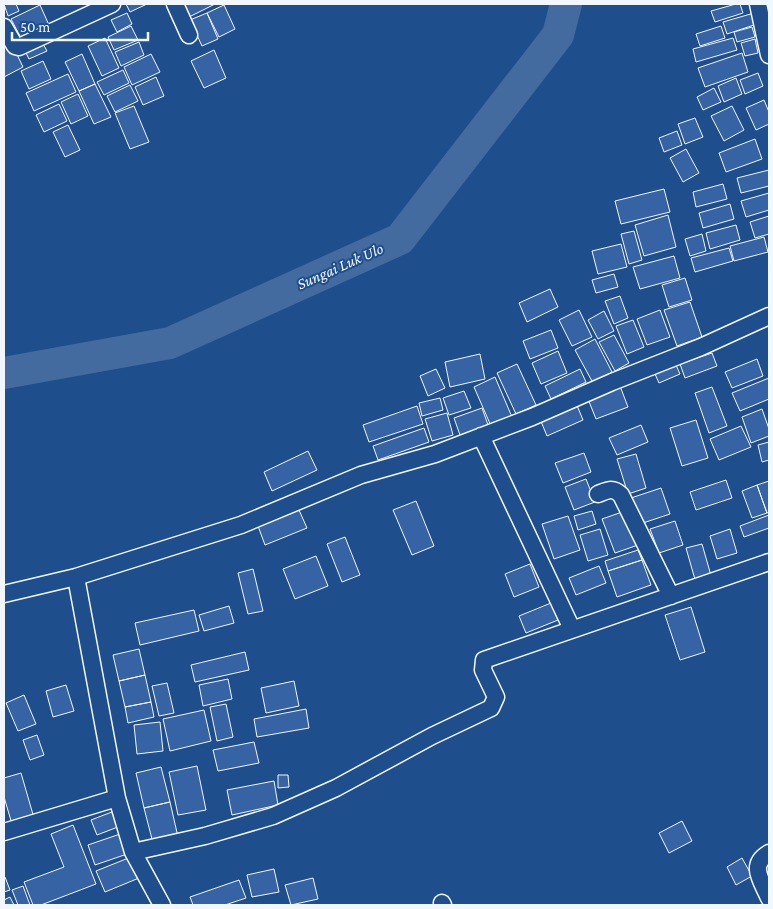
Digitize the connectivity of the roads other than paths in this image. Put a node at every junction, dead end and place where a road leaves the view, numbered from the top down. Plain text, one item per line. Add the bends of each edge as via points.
1 (112, 4) edge
2 (175, 4) edge
3 (758, 4) edge
4 (4, 27) edge
5 (188, 35) dead end
6 (769, 55) edge
7 (769, 316) edge
8 (481, 436) junction
9 (598, 494) dead end
10 (769, 562) edge
11 (76, 577) junction
12 (4, 594) edge
13 (671, 596) junction
14 (572, 629) junction
15 (117, 798) junction
16 (4, 832) edge
17 (133, 852) junction
18 (769, 853) edge
19 (769, 898) edge
20 (162, 905) edge

1 - 4 street via 19,47 15,46
2 - 5 street
3 - 6 street
7 - 8 street via 702,347
8 - 11 street via 435,454 361,475 240,525
8 - 14 street
9 - 13 street via 612,489 621,495
10 - 13 street
11 - 12 street
11 - 15 street
13 - 14 street
14 - 17 street via 484,660 483,670 496,697 491,708 336,788 273,816
15 - 16 street
15 - 17 street
17 - 20 street
18 - 19 street via 758,862 757,870

